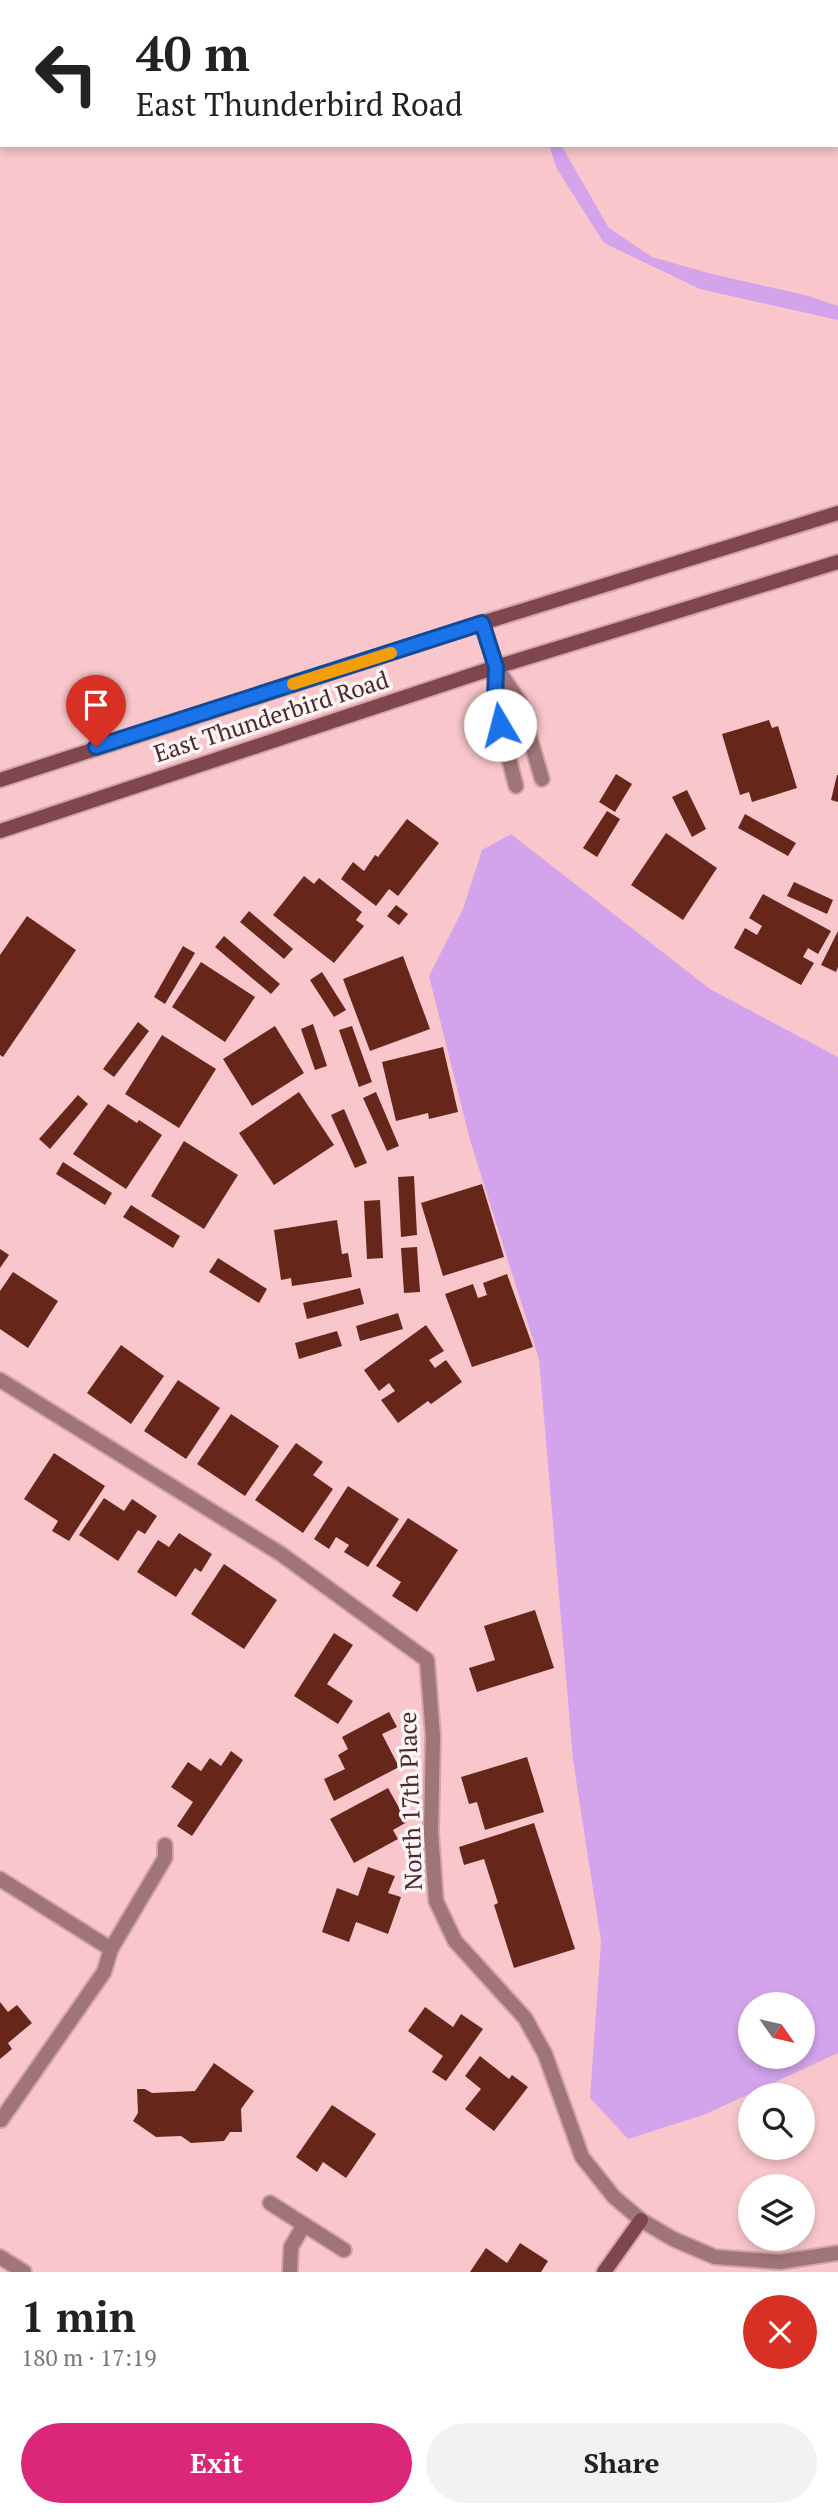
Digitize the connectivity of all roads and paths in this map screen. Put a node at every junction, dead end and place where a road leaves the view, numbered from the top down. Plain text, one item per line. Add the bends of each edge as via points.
1 (838, 513) edge
2 (838, 562) edge
3 (482, 623) junction
4 (496, 667) junction
5 (542, 779) dead end
6 (0, 780) edge
7 (516, 786) dead end
8 (0, 831) edge
9 (0, 1380) edge
10 (165, 1845) dead end
11 (0, 1879) edge
12 (111, 1949) junction
13 (1, 2120) edge
14 (270, 2203) dead end
15 (640, 2220) junction
16 (304, 2225) junction
17 (344, 2250) dead end
18 (838, 2253) edge
19 (0, 2257) edge
20 (24, 2272) edge
21 (289, 2272) edge
22 (604, 2272) edge

1 - 3 main road, East Thunderbird Road
2 - 4 main road, East Thunderbird Road
3 - 4 street
3 - 6 main road, East Thunderbird Road
4 - 5 street via 519,701
4 - 7 street via 495,705
4 - 8 main road, East Thunderbird Road
9 - 15 street, North 17th Place via 281,1554 426,1660 433,1736 430,1832 436,1901 455,1941 525,2018 545,2054 582,2157 614,2197
10 - 12 street via 165,1858
11 - 12 street
12 - 13 street via 104,1972
14 - 16 street
15 - 18 street, North 17th Place via 715,2257 780,2262
15 - 22 main road
16 - 17 street
16 - 21 street via 291,2247
19 - 20 street

